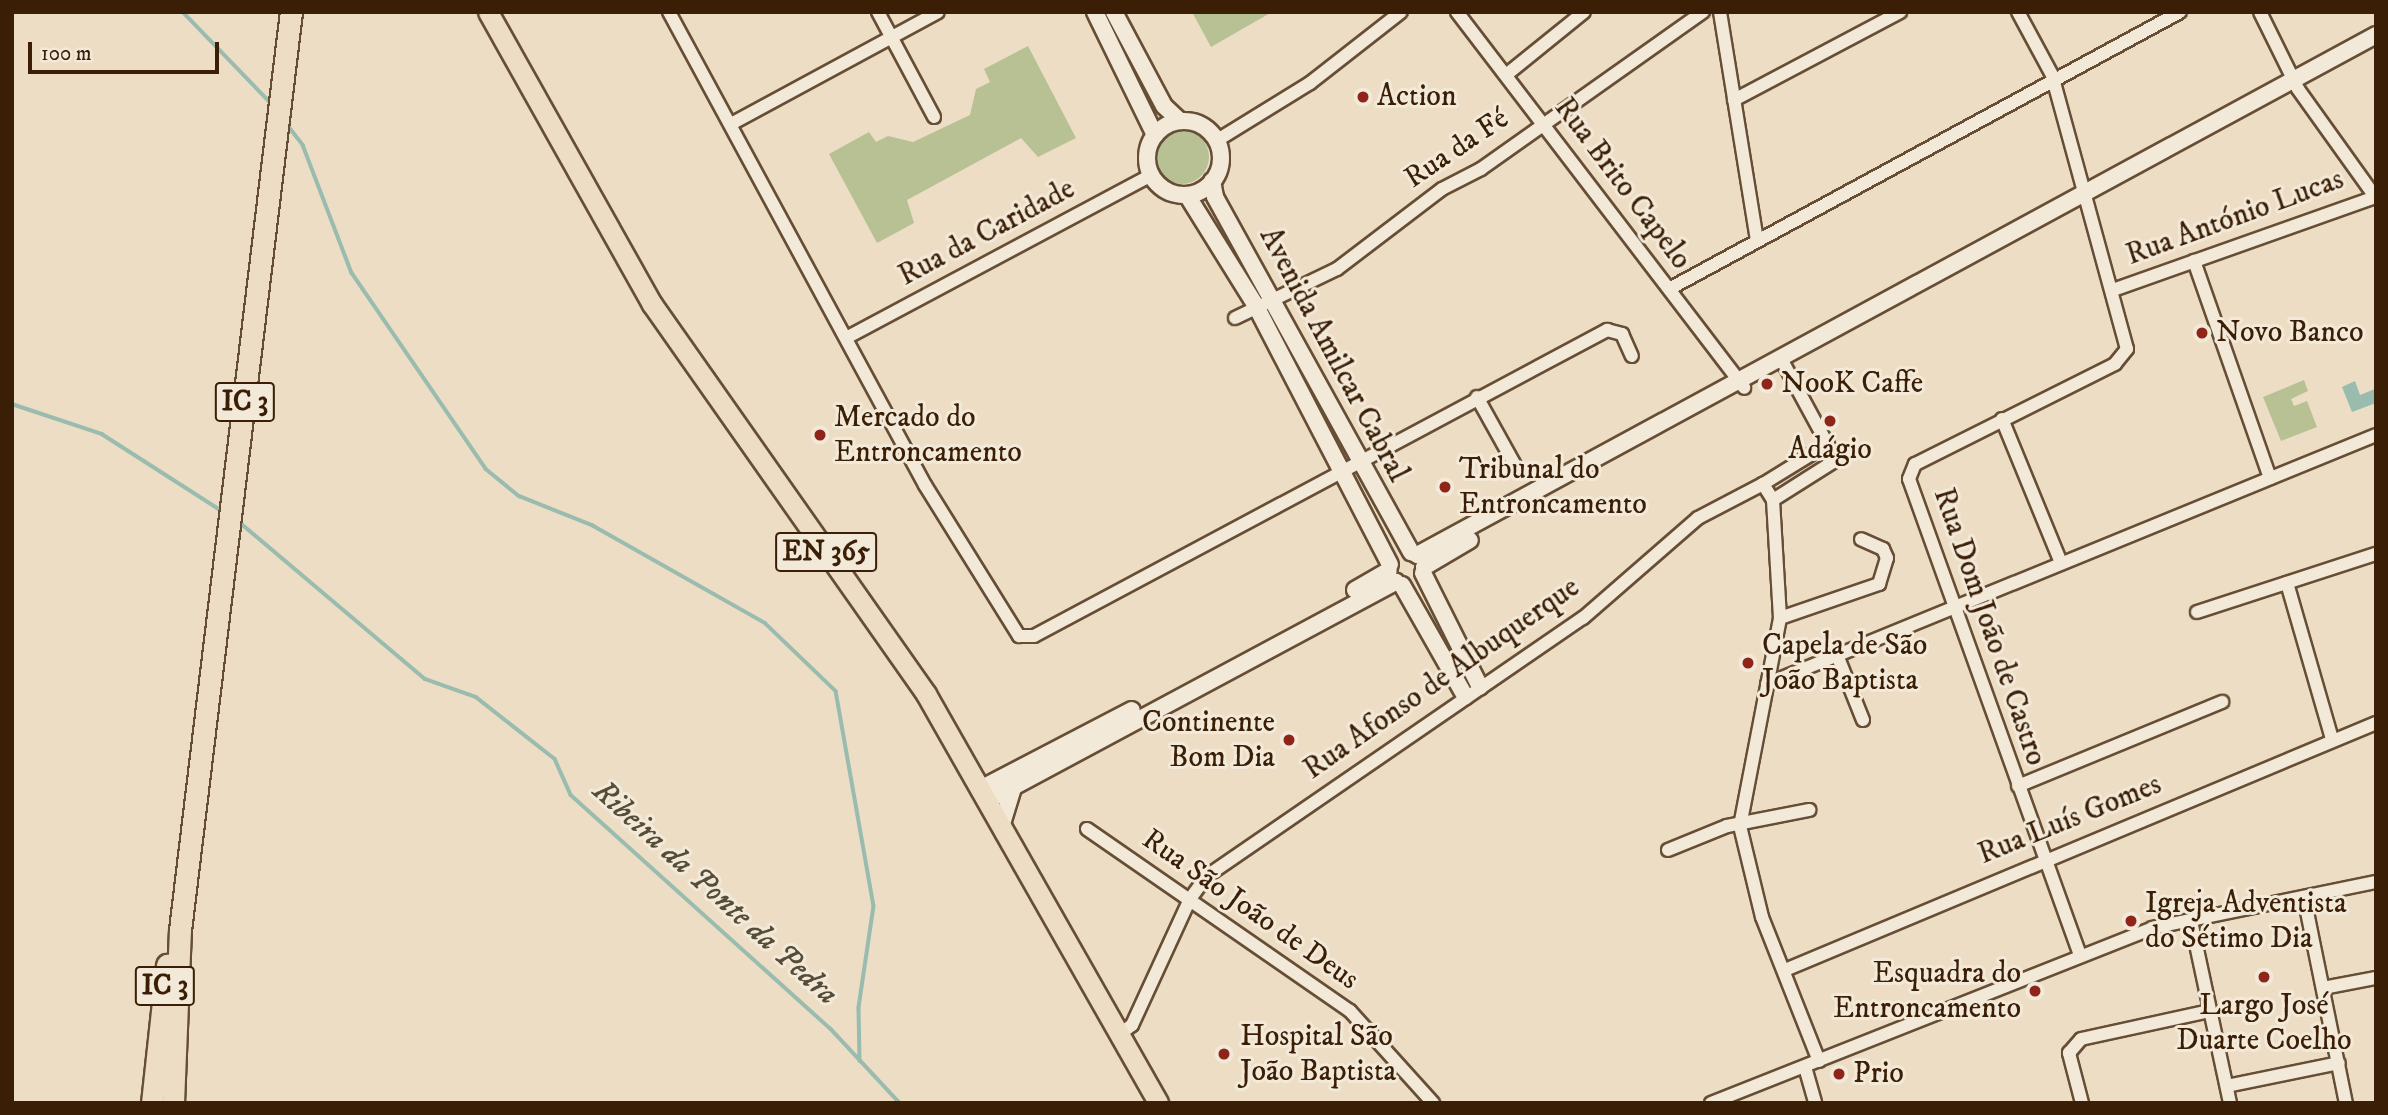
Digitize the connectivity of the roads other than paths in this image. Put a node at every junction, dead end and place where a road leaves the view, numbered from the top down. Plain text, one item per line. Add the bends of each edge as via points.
1 (291, 12) edge
2 (488, 12) edge
3 (669, 12) edge
4 (878, 12) edge
5 (938, 12) edge
6 (1095, 12) edge
7 (1114, 12) edge
8 (1401, 12) edge
9 (1457, 12) edge
10 (1584, 12) edge
11 (1703, 12) edge
12 (1720, 12) edge
13 (1900, 12) edge
14 (2018, 12) edge
15 (2180, 12) edge
16 (2260, 12) edge
17 (2376, 35) edge
18 (891, 37) junction
19 (2376, 47) edge
20 (1506, 75) junction
21 (2053, 81) junction
22 (2296, 84) junction
23 (1734, 100) junction
24 (934, 117) dead end
25 (1180, 121) junction
26 (1542, 123) junction
27 (731, 124) junction
28 (1155, 135) junction
29 (1216, 141) junction
30 (1151, 175) junction
31 (1212, 181) junction
32 (1187, 195) junction
33 (2375, 197) edge
34 (2085, 198) junction
35 (1757, 242) junction
36 (2194, 261) junction
37 (1669, 289) junction
38 (2113, 290) junction
39 (1273, 297) junction
40 (1256, 306) junction
41 (1235, 318) dead end
42 (848, 337) junction
43 (1632, 356) dead end
44 (1783, 361) junction
45 (1742, 384) junction
46 (1477, 397) junction
47 (2002, 419) junction
48 (2376, 435) edge
49 (1828, 444) junction
50 (1358, 461) junction
51 (1516, 467) dead end
52 (1343, 470) junction
53 (2270, 478) junction
54 (1763, 484) junction
55 (1773, 500) junction
56 (1861, 540) dead end
57 (2376, 554) edge
58 (1419, 562) junction
59 (2061, 563) junction
60 (1394, 575) junction
61 (2287, 583) junction
62 (1955, 608) junction
63 (2197, 612) dead end
64 (1780, 618) junction
65 (1837, 656) junction
66 (1767, 684) junction
67 (1480, 687) junction
68 (1465, 696) junction
69 (2222, 702) dead end
70 (1863, 720) dead end
71 (2376, 723) edge
72 (2332, 739) junction
73 (963, 760) junction
74 (1009, 783) junction
75 (2018, 786) junction
76 (983, 795) junction
77 (1809, 810) dead end
78 (1002, 824) junction
79 (1740, 826) junction
80 (1087, 829) dead end
81 (1668, 850) dead end
82 (2044, 858) junction
83 (2376, 882) edge
84 (2304, 897) junction
85 (1190, 899) junction
86 (2191, 921) junction
87 (180, 930) junction
88 (2080, 955) junction
89 (1786, 970) junction
90 (2376, 978) edge
91 (2323, 988) junction
92 (2209, 1010) junction
93 (177, 1014) junction
94 (1120, 1034) junction
95 (158, 1045) junction
96 (1819, 1061) junction
97 (2339, 1063) junction
98 (1805, 1067) junction
99 (2227, 1086) junction
100 (1159, 1101) edge
101 (152, 1103) edge
102 (160, 1103) edge
103 (173, 1103) edge
104 (184, 1103) edge
105 (1433, 1103) edge
106 (1711, 1103) edge
107 (1815, 1103) edge
108 (2082, 1103) edge
109 (2230, 1103) edge
110 (2346, 1103) edge

1 - 87 highway, IC 3
2 - 73 main road, EN 365 via 652,304 926,694
3 - 27 street
4 - 18 street
5 - 18 street
6 - 28 street
7 - 25 street via 1164,106
8 - 29 street via 1310,83
9 - 20 street, Rua Brito Capelo
10 - 20 street
11 - 26 street, Rua da Fé
12 - 23 street
13 - 23 street
14 - 21 street
15 - 21 street
16 - 22 street
17 - 22 street
18 - 24 street
18 - 27 street
19 - 22 street
20 - 26 street, Rua Brito Capelo
21 - 34 street
21 - 35 street
22 - 33 street
22 - 34 street
23 - 35 street
25 - 28 street
25 - 29 street via 1201,125
26 - 37 street, Rua Brito Capelo
26 - 39 street, Rua da Fé via 1337,269
27 - 42 street
28 - 30 street via 1147,154
29 - 31 street via 1220,161
30 - 32 street via 1166,190
30 - 42 street, Rua da Caridade
31 - 32 street
31 - 39 street, Avenida Amilcar Cabral via 1215,197
32 - 40 street, Avenida Amilcar Cabral
33 - 36 street, Rua António Lucas
34 - 38 street
34 - 44 street
35 - 37 street
36 - 38 street, Rua António Lucas
36 - 53 street
37 - 45 street, Rua Brito Capelo
38 - 47 street, Rua Dom João de Castro via 2125,354
39 - 40 street, Rua da Fé
39 - 50 street, Avenida Amilcar Cabral
40 - 41 street, Rua da Fé
40 - 52 street, Avenida Amilcar Cabral
42 - 52 street via 925,485 1009,628 1019,636 1034,636
43 - 46 street via 1622,334 1607,330
44 - 45 street
44 - 49 street
45 - 58 street
46 - 50 street
46 - 51 street
47 - 59 street
47 - 62 street, Rua Dom João de Castro via 1915,464 1909,474
48 - 53 street
49 - 54 street, Rua Afonso de Albuquerque
49 - 55 street via 1836,460
50 - 52 street
50 - 58 street, Avenida Amilcar Cabral
52 - 60 street, Avenida Amilcar Cabral
53 - 59 street
54 - 55 street
54 - 67 street, Rua Afonso de Albuquerque via 1698,518 1583,618
55 - 64 street
56 - 64 street via 1883,549 1887,558 1879,584 1867,593
57 - 61 street
58 - 60 street
58 - 60 street
58 - 67 street, Avenida Amilcar Cabral
59 - 62 street
60 - 68 street, Avenida Amilcar Cabral
60 - 74 street
61 - 63 street
61 - 72 street
62 - 65 street
62 - 75 street, Rua Dom João de Castro
64 - 66 street
65 - 66 street
65 - 70 street
66 - 79 street
67 - 68 street, Rua Afonso de Albuquerque
68 - 85 street, Rua Afonso de Albuquerque via 1207,876
69 - 75 street
71 - 72 street, Rua Luís Gomes
72 - 82 street, Rua Luís Gomes
73 - 74 street
73 - 76 main road, EN 365
74 - 76 street
74 - 78 street
75 - 82 street, Rua Dom João de Castro
76 - 78 main road, EN 365
77 - 79 street
78 - 94 main road, EN 365
79 - 81 street
79 - 89 street via 1762,917
80 - 85 street, Rua São João de Deus
82 - 88 street, Rua Dom João de Castro
82 - 89 street, Rua Luís Gomes
83 - 84 street
84 - 86 street
84 - 91 street
85 - 94 street, Rua Afonso de Albuquerque via 1132,1025
85 - 105 street, Rua São João de Deus via 1350,1011
86 - 88 street
86 - 92 street
87 - 93 highway, IC 3
87 - 95 highway, IC 3 via 167,963
88 - 96 street
89 - 96 street
90 - 91 street
91 - 97 street
92 - 99 street
92 - 108 street via 2081,1039 2069,1053
93 - 103 highway, IC 3
93 - 104 highway
94 - 100 main road, EN 365
95 - 101 highway
95 - 102 highway, IC 3
96 - 98 street
97 - 99 street
97 - 110 street
98 - 106 street
98 - 107 street
99 - 109 street

